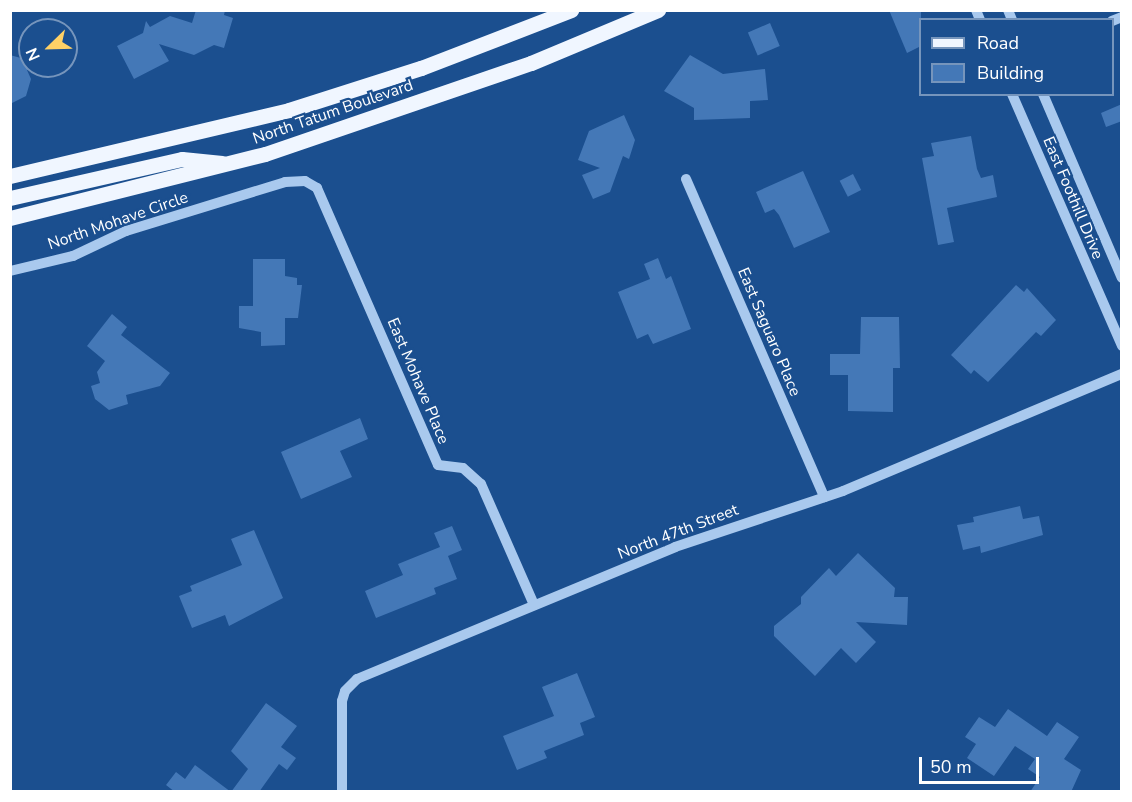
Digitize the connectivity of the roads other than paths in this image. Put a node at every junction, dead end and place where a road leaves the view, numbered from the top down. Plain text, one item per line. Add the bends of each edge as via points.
1 (571, 10) edge
2 (658, 10) edge
3 (1013, 96) edge
4 (1044, 96) edge
5 (233, 164) junction
6 (10, 176) edge
7 (686, 179) dead end
8 (305, 181) joint
9 (10, 198) edge
10 (10, 218) edge
11 (10, 270) edge
12 (1122, 278) edge
13 (1122, 346) edge
14 (1122, 374) edge
15 (824, 497) junction
16 (534, 605) junction
17 (342, 792) edge

1 - 6 main road, North Tatum Boulevard via 421,68 289,110
2 - 5 main road, North Tatum Boulevard via 531,63
3 - 13 street, East Foothill Drive
4 - 12 street, East Foothill Drive
5 - 9 main road via 182,159
5 - 10 main road, North Tatum Boulevard
7 - 15 street, East Saguaro Place
8 - 11 street, North Mohave Circle via 285,182 126,231 73,256
8 - 16 street, East Mohave Place via 324,198 438,465 463,468 481,484
14 - 15 street, North 47th Street
15 - 16 street, North 47th Street via 715,532
16 - 17 street, North 47th Street via 350,684 342,701

